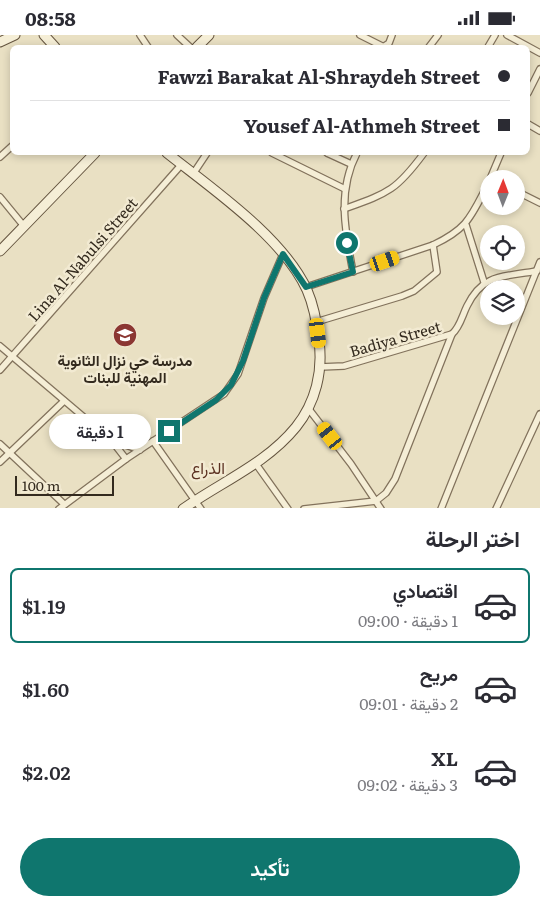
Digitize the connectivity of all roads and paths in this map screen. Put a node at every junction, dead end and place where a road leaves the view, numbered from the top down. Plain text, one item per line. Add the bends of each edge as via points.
1 (15, 35) edge
2 (44, 35) edge
3 (177, 35) edge
4 (209, 35) edge
5 (360, 35) edge
6 (507, 35) edge
7 (0, 42) edge
8 (53, 45) edge
9 (188, 45) edge
10 (199, 45) edge
11 (380, 45) edge
12 (525, 45) edge
13 (540, 69) edge
14 (530, 89) edge
15 (10, 149) edge
16 (93, 155) edge
17 (170, 155) edge
18 (205, 155) edge
19 (276, 155) edge
20 (331, 155) edge
21 (356, 155) edge
22 (422, 155) edge
23 (500, 155) edge
24 (0, 157) edge
25 (182, 164) junction
26 (351, 164) junction
27 (494, 170) edge
28 (193, 174) junction
29 (344, 189) junction
30 (525, 196) edge
31 (0, 197) edge
32 (480, 199) edge
33 (540, 203) edge
34 (344, 209) junction
35 (23, 225) junction
36 (466, 225) junction
37 (433, 245) junction
38 (0, 251) edge
39 (283, 254) junction
40 (540, 262) edge
41 (537, 271) junction
42 (353, 272) junction
43 (483, 280) edge
44 (497, 280) edge
45 (306, 287) junction
46 (480, 287) edge
47 (316, 322) junction
48 (452, 334) junction
49 (0, 345) edge
50 (12, 355) junction
51 (320, 367) junction
52 (0, 369) edge
53 (64, 401) junction
54 (308, 408) junction
55 (540, 414) edge
56 (112, 441) junction
57 (153, 441) junction
58 (0, 444) edge
59 (140, 450) junction
60 (10, 453) junction
61 (126, 459) junction
62 (0, 462) edge
63 (256, 464) junction
64 (196, 500) junction
65 (376, 501) junction
66 (64, 504) junction
67 (59, 508) edge
68 (184, 508) edge
69 (200, 508) edge
70 (287, 508) edge
71 (313, 508) edge
72 (380, 508) edge
73 (441, 508) edge
74 (496, 508) edge

1 - 7 street
2 - 8 street
3 - 9 street
4 - 10 street
5 - 11 street
6 - 12 street
13 - 14 street
15 - 24 street
16 - 35 street
17 - 25 street
18 - 28 street
19 - 29 street
20 - 26 street
21 - 26 street
22 - 34 street via 398,186
23 - 27 street
25 - 28 street
25 - 50 street, Lina Al-Nabulsi Street
26 - 29 street
28 - 39 street via 250,220
29 - 34 street
30 - 33 street
31 - 35 street
32 - 36 street
34 - 42 street
35 - 38 street
36 - 37 street
36 - 43 street
37 - 42 street
37 - 47 street via 437,272 414,291
39 - 45 street
39 - 57 street via 231,385 216,400
40 - 41 street
41 - 44 street
41 - 73 street
42 - 45 street
45 - 47 street
46 - 48 street, Badiya Street
47 - 51 street
48 - 51 street, Badiya Street via 344,366
48 - 65 street via 395,479
49 - 50 street
50 - 52 street, Lina Al-Nabulsi Street
50 - 53 street
51 - 54 street
53 - 56 street
53 - 60 street
54 - 63 street via 291,433
54 - 65 street
55 - 74 street
56 - 59 street
56 - 61 street
57 - 59 street
57 - 64 street
58 - 60 street
59 - 61 street
60 - 62 street
60 - 66 street
61 - 66 street
63 - 64 street
63 - 70 street
64 - 68 street
64 - 69 street
65 - 71 street
65 - 72 street
66 - 67 street

